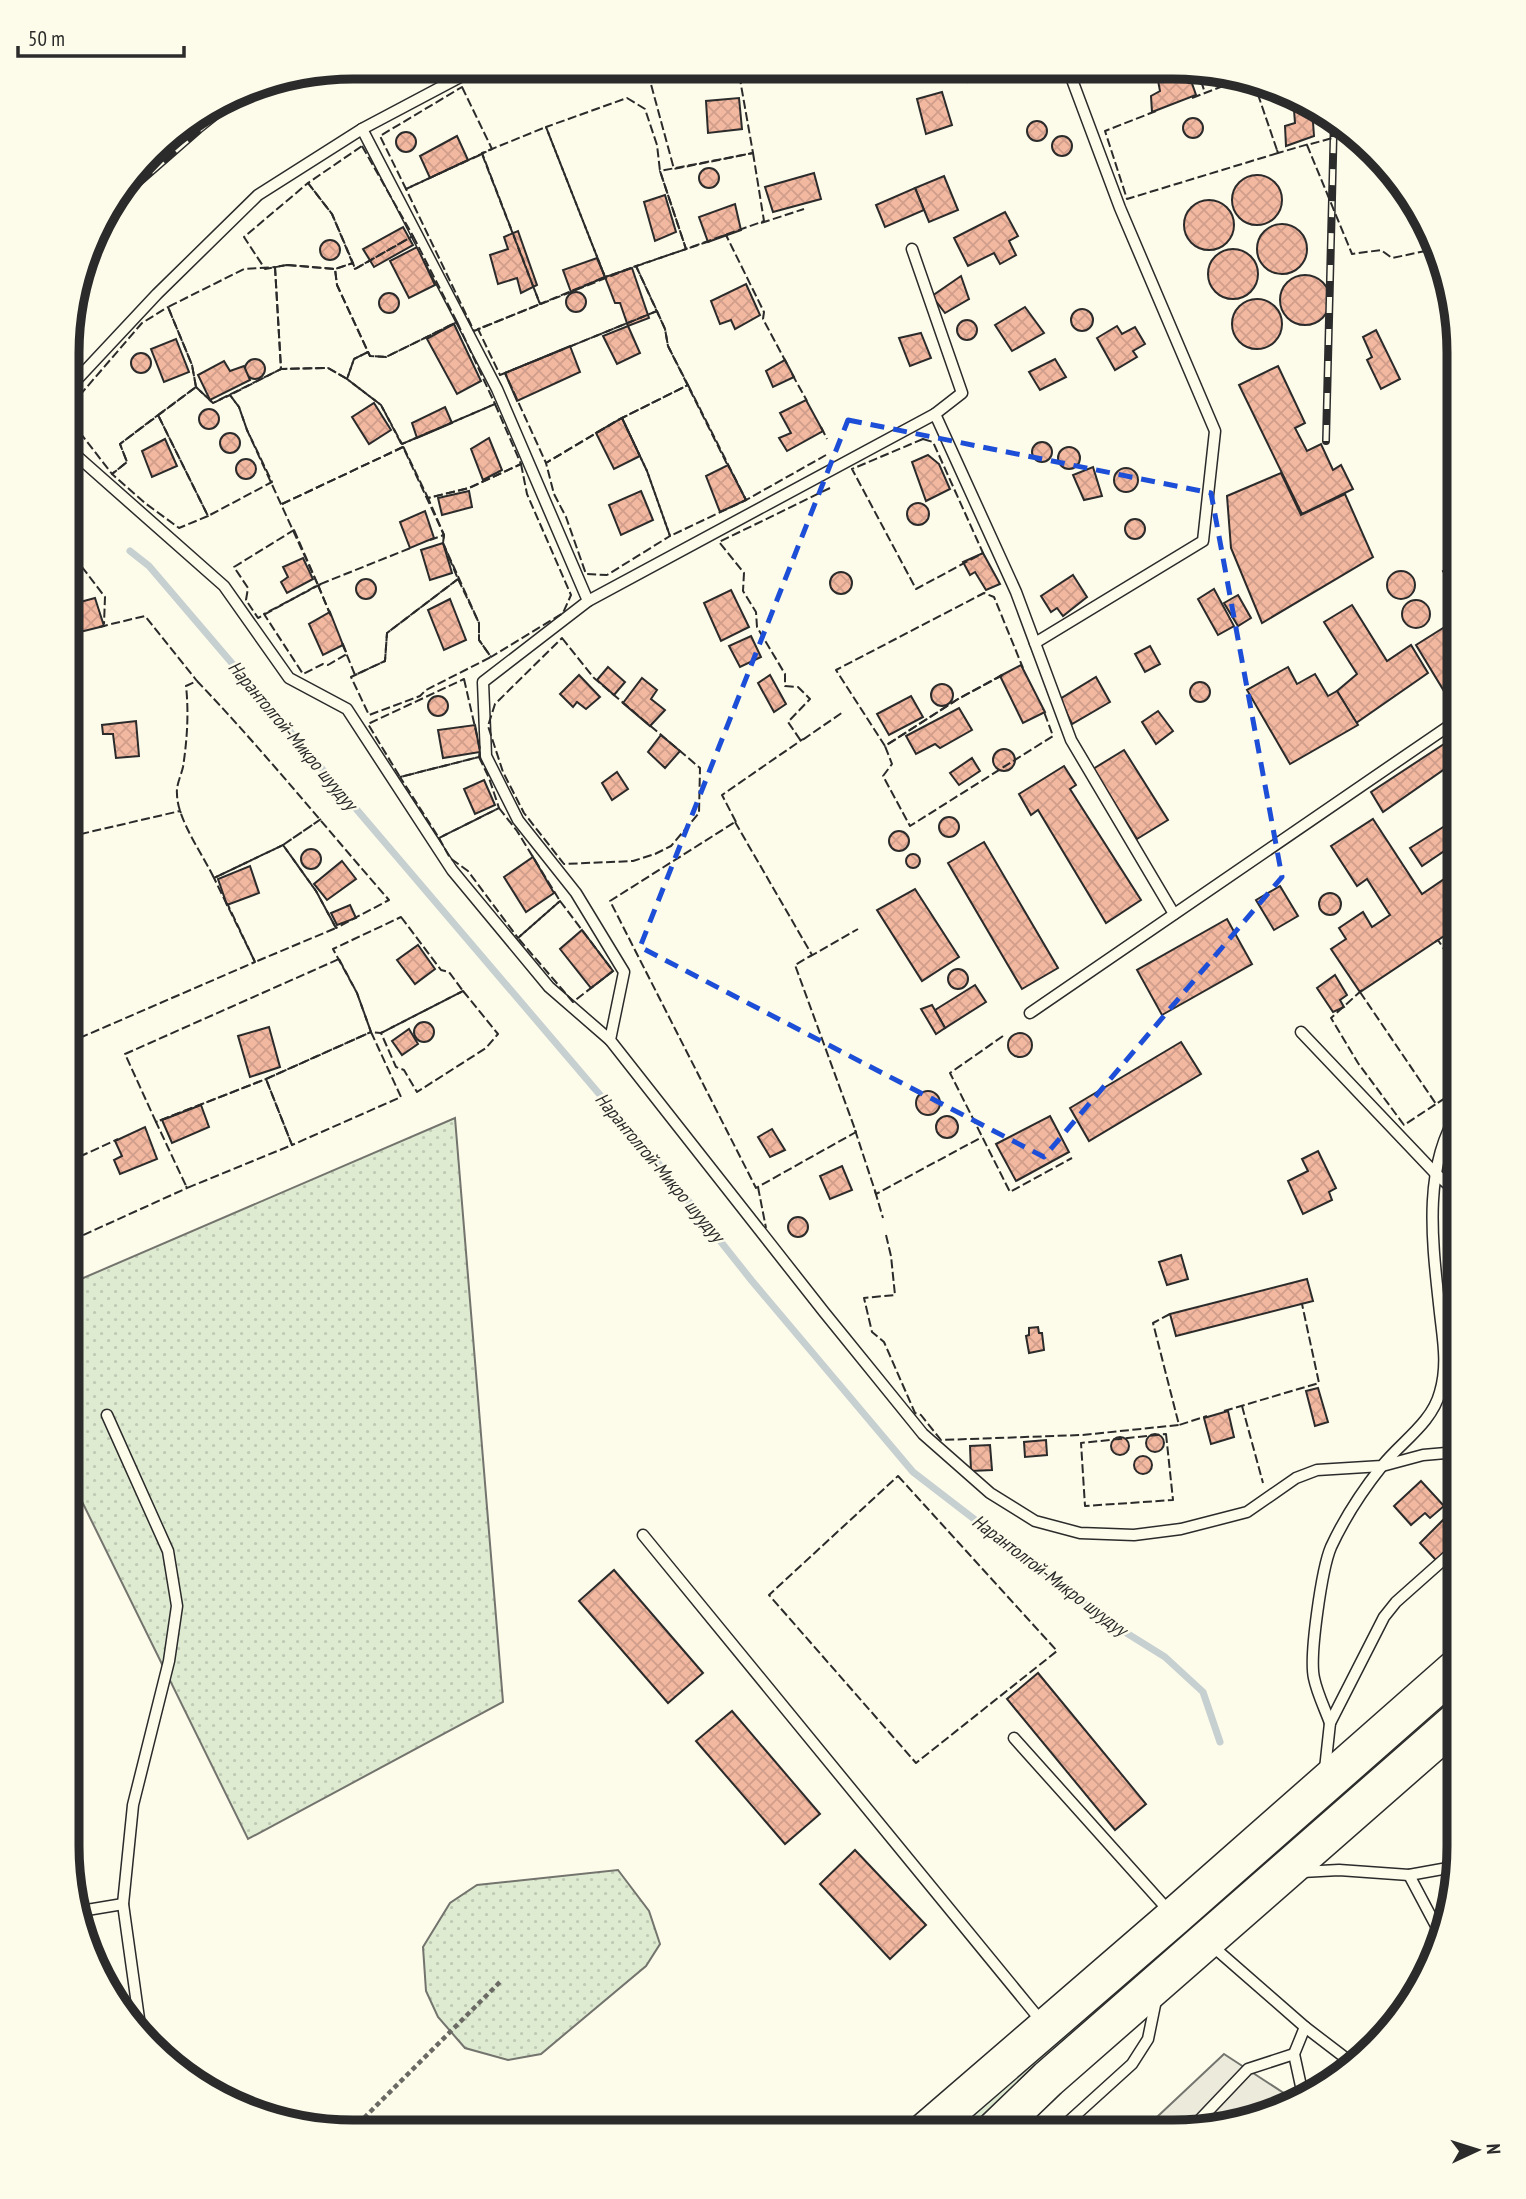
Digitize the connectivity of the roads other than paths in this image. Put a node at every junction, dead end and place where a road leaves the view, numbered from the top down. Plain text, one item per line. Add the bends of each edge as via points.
1 (456, 79) edge
2 (1072, 79) edge
3 (362, 129) junction
4 (912, 249) dead end
5 (79, 377) edge
6 (935, 414) junction
7 (79, 458) edge
8 (588, 601) junction
9 (1035, 643) junction
10 (1447, 727) edge
11 (1174, 914) junction
12 (1030, 1013) dead end
13 (1301, 1032) dead end
14 (610, 1040) junction
15 (1447, 1134) edge
16 (1435, 1173) junction
17 (1447, 1184) edge
18 (107, 1415) dead end
19 (1447, 1453) edge
20 (1382, 1466) junction
21 (643, 1535) dead end
22 (1447, 1557) edge
23 (1447, 1677) edge
24 (1330, 1723) junction
25 (1447, 1730) edge
26 (1014, 1738) dead end
27 (1323, 1786) junction
28 (1273, 1830) junction
29 (1291, 1867) junction
30 (1447, 1868) edge
31 (1409, 1875) junction
32 (123, 1904) junction
33 (86, 1909) edge
34 (1174, 1917) junction
35 (1436, 1925) edge
36 (1206, 1941) junction
37 (1159, 1982) junction
38 (139, 2017) edge
39 (1305, 2027) junction
40 (1046, 2028) junction
41 (1294, 2054) junction
42 (1346, 2059) edge
43 (1302, 2089) edge
44 (1201, 2119) edge
45 (939, 2120) edge
46 (1005, 2120) edge
47 (1070, 2120) edge

1 - 3 lane
2 - 9 lane via 1215,431 1203,541
3 - 5 lane via 258,195
3 - 8 lane via 497,389
4 - 6 lane via 962,393
6 - 8 lane
6 - 9 lane
7 - 14 lane via 224,586 289,678 347,709 452,870 550,986
8 - 14 lane via 483,682 482,710 486,756 518,820 576,892 624,972
9 - 11 lane via 1070,740
10 - 11 lane
11 - 12 lane
13 - 16 lane
14 - 20 lane via 923,1434 990,1493 1035,1521 1080,1533 1134,1535 1181,1529 1247,1512 1296,1478 1317,1471
15 - 16 lane
16 - 17 lane
16 - 20 lane via 1433,1248 1446,1369 1429,1415
18 - 32 lane via 168,1551 177,1606 169,1661 133,1805
19 - 20 lane
20 - 24 lane via 1330,1550 1313,1637 1313,1677
21 - 40 lane
22 - 24 lane via 1384,1617
23 - 27 highway
24 - 27 lane
25 - 29 highway
26 - 34 lane
27 - 28 highway
28 - 29 highway
28 - 34 highway
29 - 31 lane
29 - 36 highway
30 - 31 lane
31 - 35 lane
32 - 33 lane
32 - 38 lane
34 - 40 highway
36 - 37 highway
36 - 39 lane
37 - 46 highway
37 - 47 lane via 1148,2039 1132,2064
39 - 41 lane
39 - 42 lane
40 - 45 highway
41 - 43 lane
41 - 44 lane via 1248,2069

